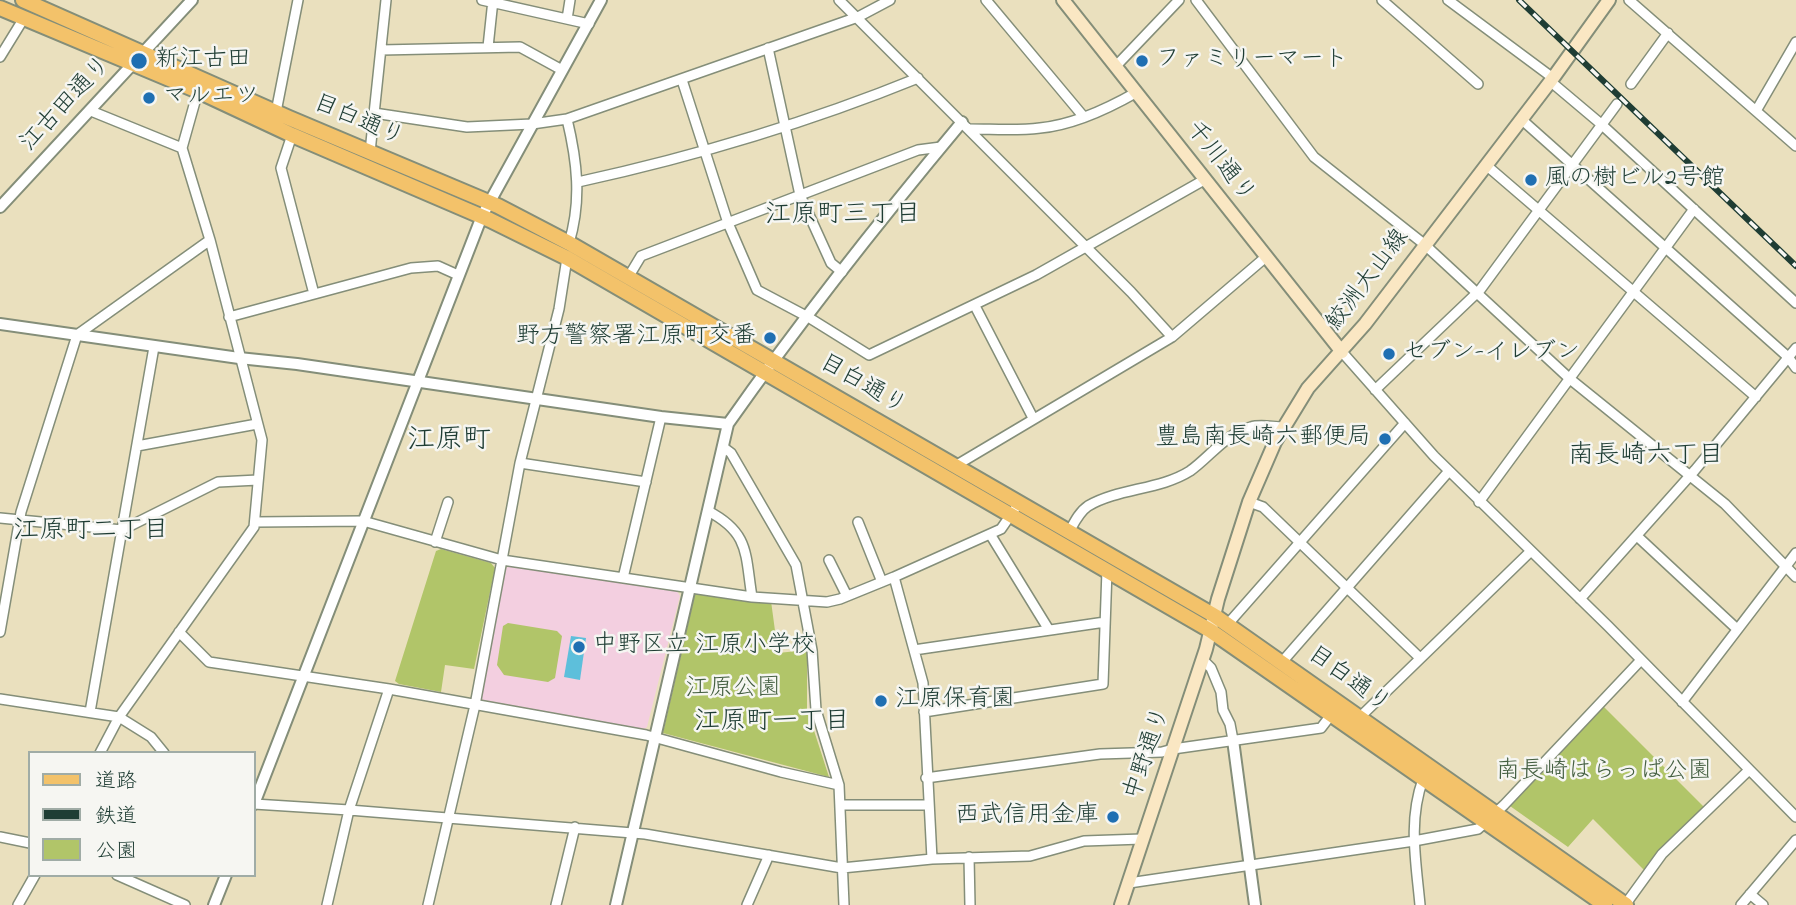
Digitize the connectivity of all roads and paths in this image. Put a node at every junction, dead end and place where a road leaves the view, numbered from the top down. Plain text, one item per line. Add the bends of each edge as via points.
1 (192, 0) edge
2 (299, 0) edge
3 (386, 0) edge
4 (482, 0) edge
5 (569, 0) edge
6 (601, 0) edge
7 (839, 0) edge
8 (890, 0) edge
9 (986, 0) edge
10 (1063, 0) edge
11 (1180, 0) edge
12 (1196, 0) edge
13 (1382, 0) edge
14 (1448, 0) edge
15 (1609, 0) edge
16 (1629, 0) edge
17 (493, 1) edge
18 (31, 2) edge
19 (0, 8) edge
20 (858, 17) junction
21 (24, 18) junction
22 (567, 19) junction
23 (589, 24) junction
24 (1668, 33) junction
25 (1796, 42) edge
26 (488, 47) junction
27 (768, 48) junction
28 (381, 51) junction
29 (144, 54) junction
30 (0, 57) edge
31 (132, 65) junction
32 (1116, 66) junction
33 (562, 70) junction
34 (918, 78) junction
35 (682, 80) junction
36 (1551, 80) junction
37 (1478, 84) dead end
38 (1631, 84) dead end
39 (198, 91) junction
40 (1137, 92) junction
41 (1617, 104) dead end
42 (91, 111) junction
43 (1756, 111) junction
44 (276, 112) junction
45 (374, 113) junction
46 (1083, 117) junction
47 (567, 119) junction
48 (1521, 120) junction
49 (531, 124) junction
50 (1601, 124) junction
51 (966, 125) junction
52 (785, 128) junction
53 (292, 135) junction
54 (1796, 146) edge
55 (182, 148) junction
56 (941, 148) junction
57 (370, 152) junction
58 (704, 152) junction
59 (1486, 164) junction
60 (1571, 164) junction
61 (1204, 180) junction
62 (578, 182) junction
63 (800, 195) junction
64 (488, 202) junction
65 (0, 207) edge
66 (1539, 209) junction
67 (1694, 209) junction
68 (482, 216) junction
69 (728, 223) junction
70 (210, 240) junction
71 (569, 243) junction
72 (1424, 244) junction
73 (1087, 247) junction
74 (1665, 249) junction
75 (1267, 256) junction
76 (567, 258) junction
77 (842, 272) junction
78 (458, 275) junction
79 (629, 276) junction
80 (1634, 290) junction
81 (1477, 293) junction
82 (314, 294) junction
83 (1796, 303) edge
84 (975, 306) junction
85 (229, 317) junction
86 (808, 317) junction
87 (0, 324) edge
88 (77, 335) junction
89 (1172, 337) junction
90 (154, 346) junction
91 (1796, 348) edge
92 (1342, 352) junction
93 (239, 358) junction
94 (1788, 358) junction
95 (774, 360) junction
96 (1796, 368) edge
97 (764, 372) junction
98 (1570, 379) junction
99 (417, 382) junction
100 (1376, 390) junction
101 (1756, 397) junction
102 (537, 398) junction
103 (661, 417) junction
104 (1033, 418) junction
105 (1405, 423) junction
106 (257, 424) junction
107 (728, 424) junction
108 (1283, 427) junction
109 (137, 446) junction
110 (723, 447) junction
111 (520, 463) junction
112 (955, 466) junction
113 (1449, 471) junction
114 (1690, 476) junction
115 (258, 480) junction
116 (646, 482) junction
117 (448, 502) dead end
118 (1249, 502) junction
119 (1479, 502) junction
120 (1015, 509) junction
121 (708, 511) junction
122 (0, 517) edge
123 (20, 520) junction
124 (363, 521) junction
125 (255, 522) junction
126 (859, 522) dead end
127 (122, 530) junction
128 (1069, 532) junction
129 (990, 534) junction
130 (1637, 536) junction
131 (435, 542) junction
132 (1301, 544) junction
133 (1531, 551) junction
134 (1796, 553) edge
135 (829, 560) dead end
136 (502, 561) junction
137 (1786, 566) junction
138 (1107, 570) junction
139 (894, 577) junction
140 (1796, 577) edge
141 (623, 579) junction
142 (882, 582) junction
143 (691, 588) junction
144 (1347, 588) junction
145 (847, 596) junction
146 (752, 597) junction
147 (1580, 599) junction
148 (804, 602) junction
149 (1215, 615) junction
150 (1105, 622) junction
151 (1227, 625) junction
152 (1737, 629) junction
153 (1049, 630) junction
154 (1211, 631) junction
155 (0, 632) edge
156 (179, 632) junction
157 (914, 650) junction
158 (1420, 658) junction
159 (1202, 660) junction
160 (1641, 660) junction
161 (1282, 662) junction
162 (303, 676) junction
163 (389, 689) junction
164 (0, 699) edge
165 (1682, 702) junction
166 (475, 705) junction
167 (90, 712) junction
168 (924, 712) junction
169 (1331, 715) junction
170 (119, 717) junction
171 (1359, 718) junction
172 (655, 737) junction
173 (1233, 740) junction
174 (1172, 749) junction
175 (101, 751) edge
176 (162, 751) edge
177 (1748, 771) junction
178 (926, 778) junction
179 (1423, 779) junction
180 (839, 785) junction
181 (256, 799) edge
182 (256, 804) edge
183 (840, 805) junction
184 (928, 805) junction
185 (349, 810) junction
186 (1796, 817) edge
187 (448, 818) junction
188 (1485, 822) junction
189 (575, 827) junction
190 (633, 833) junction
191 (0, 838) edge
192 (1142, 839) junction
193 (1796, 840) edge
194 (1414, 841) junction
195 (28, 843) edge
196 (769, 855) junction
197 (968, 857) junction
198 (932, 859) junction
199 (1249, 864) junction
200 (842, 868) junction
201 (34, 877) edge
202 (122, 877) edge
203 (225, 877) edge
204 (1129, 883) junction
205 (1750, 894) junction
206 (18, 905) edge
207 (185, 905) edge
208 (214, 905) edge
209 (327, 905) edge
210 (428, 905) edge
211 (556, 905) edge
212 (616, 905) edge
213 (747, 905) edge
214 (844, 905) edge
215 (970, 905) edge
216 (1121, 905) edge
217 (1255, 905) edge
218 (1420, 905) edge
219 (1605, 905) edge
220 (1625, 905) edge
221 (1741, 905) edge
222 (1763, 905) edge

1 - 29 street, 江古田通り
2 - 44 street
3 - 28 street
4 - 17 street
5 - 22 street
6 - 23 street
7 - 20 street
8 - 20 street
9 - 46 street
10 - 32 main road, 千川通り
11 - 32 street
12 - 72 street via 1314,157
13 - 37 street
14 - 36 street
15 - 36 main road, 鮫洲大山線
16 - 24 street
17 - 22 street
17 - 26 street
18 - 29 main road, 目白通り
19 - 21 main road, 目白通り
20 - 27 street
20 - 34 street
21 - 30 street
21 - 31 main road, 目白通り
22 - 23 street
23 - 33 street
24 - 38 street
24 - 43 street
25 - 43 street
26 - 28 street
26 - 33 street via 520,47
27 - 35 street
27 - 52 street
28 - 45 street
29 - 31 street, 江古田通り
29 - 44 main road, 目白通り
31 - 39 main road, 目白通り
31 - 42 street, 江古田通り
32 - 40 main road, 千川通り
33 - 49 street
34 - 51 street
34 - 52 street
35 - 47 street
35 - 58 street
36 - 48 main road, 鮫洲大山線
36 - 50 street
39 - 53 main road, 目白通り
39 - 55 street
40 - 46 street
40 - 61 main road, 千川通り
41 - 50 street
42 - 55 street
42 - 65 street, 江古田通り
43 - 54 street
44 - 57 main road, 目白通り
45 - 49 street via 467,127
45 - 57 street
46 - 51 street via 1041,128
47 - 49 street
47 - 62 street
48 - 59 main road, 鮫洲大山線
48 - 60 street
49 - 64 street
50 - 60 street
50 - 67 street
51 - 56 street
51 - 73 street
52 - 58 street
52 - 63 street
53 - 68 main road, 目白通り
53 - 82 street via 281,168
55 - 70 street
56 - 63 street via 918,150
56 - 77 street
57 - 64 main road, 目白通り
58 - 62 street
58 - 69 street
59 - 66 street
59 - 72 main road, 鮫洲大山線
60 - 66 street
60 - 74 street
61 - 73 street
61 - 75 main road, 千川通り
62 - 71 street
63 - 69 street
63 - 77 street via 831,263
64 - 68 street
64 - 71 main road, 目白通り
66 - 80 street
66 - 81 street
67 - 74 street
67 - 83 street
68 - 76 main road, 目白通り
68 - 78 street
69 - 79 street via 641,256
69 - 86 street via 758,290
70 - 85 street
70 - 88 street
71 - 79 main road, 目白通り
72 - 81 street
72 - 92 main road, 鮫洲大山線
73 - 84 street
73 - 89 street
74 - 80 street
74 - 94 street
75 - 89 street
75 - 92 main road, 千川通り
76 - 97 main road, 目白通り
76 - 102 street
77 - 86 street
78 - 82 street via 438,266 411,268
78 - 99 street
79 - 95 main road, 目白通り
80 - 98 street
80 - 101 street
81 - 98 street
81 - 100 street
82 - 85 street
84 - 86 street via 869,355
84 - 104 street
85 - 93 street
86 - 95 street
87 - 88 street
88 - 90 street
88 - 123 street
89 - 104 street
90 - 93 street
90 - 109 street
91 - 94 street
92 - 100 street
92 - 108 main road, 鮫洲大山線 via 1308,388
93 - 99 street
93 - 106 street
94 - 96 street
94 - 101 street
95 - 97 street
95 - 112 main road, 目白通り
97 - 107 street
97 - 120 main road, 目白通り
98 - 114 street
98 - 119 street
99 - 102 street
99 - 124 street
100 - 105 street
101 - 114 street
102 - 103 street
102 - 111 street
103 - 107 street
103 - 116 street
104 - 112 street
105 - 113 street
105 - 132 street
106 - 109 street
106 - 115 street via 262,440
107 - 110 street
108 - 118 main road, 鮫洲大山線
108 - 128 street via 1251,426 1178,477 1087,507
109 - 127 street
110 - 121 street
110 - 148 street via 731,453 796,565
111 - 116 street
111 - 136 street
112 - 120 main road, 目白通り
113 - 119 street
113 - 144 street
114 - 130 street
114 - 137 street via 1725,504
115 - 125 street
115 - 127 street via 218,482
116 - 141 street
117 - 131 street
118 - 132 street via 1264,507
118 - 149 main road, 鮫洲大山線
119 - 133 street
120 - 128 main road, 目白通り
120 - 129 street via 1001,529
120 - 138 main road, 目白通り
121 - 143 street
121 - 146 street via 736,530 743,544
122 - 123 street
123 - 127 street
123 - 155 street
124 - 125 street
124 - 131 street
124 - 162 street
125 - 156 street
126 - 142 street
127 - 167 street
128 - 149 main road, 目白通り
129 - 139 street
129 - 153 street
130 - 147 street
130 - 152 street
131 - 136 street
132 - 144 street
132 - 151 street
133 - 147 street
133 - 158 street
134 - 137 street
135 - 145 street
136 - 141 street
136 - 166 street
137 - 140 street
137 - 152 street
138 - 150 street
138 - 154 main road, 目白通り
139 - 142 street
139 - 157 street
141 - 143 street
142 - 145 street
143 - 146 street
143 - 172 street
144 - 158 street
144 - 161 street
145 - 148 street
146 - 148 street
147 - 160 street
148 - 180 street via 816,710
149 - 151 main road, 目白通り
149 - 154 main road, 中野通り
150 - 153 street
150 - 168 street via 1102,684
151 - 161 main road, 目白通り
152 - 165 street
153 - 157 street
154 - 159 main road, 中野通り
154 - 169 main road, 目白通り
156 - 162 street via 209,662
156 - 170 street
157 - 168 street via 923,683
158 - 171 street
159 - 173 street via 1211,668 1221,692
159 - 174 main road, 中野通り
160 - 165 street
160 - 188 street
161 - 171 main road, 目白通り
162 - 163 street
162 - 181 street
163 - 166 street
163 - 185 street
164 - 167 street
165 - 177 street
166 - 172 street
166 - 187 street
167 - 170 street
168 - 178 street
169 - 173 street via 1321,728
169 - 179 main road, 目白通り
170 - 175 street
170 - 176 street via 152,737
171 - 188 main road, 目白通り
172 - 180 street
172 - 190 street
173 - 174 street
173 - 199 street
174 - 178 street
174 - 192 main road, 中野通り
177 - 186 street
177 - 220 street via 1662,854
178 - 184 street
179 - 188 main road, 目白通り
179 - 194 street via 1415,803
180 - 183 street
182 - 185 street
183 - 184 street
183 - 200 street
184 - 198 street
185 - 187 street
185 - 209 street
187 - 189 street
187 - 210 street
188 - 194 street
188 - 219 main road, 目白通り
188 - 220 main road, 目白通り
189 - 190 street
189 - 211 street
190 - 196 street
190 - 212 street
191 - 195 street
192 - 197 street via 1084,841 1030,856
192 - 204 main road, 中野通り
193 - 205 street
194 - 199 street
194 - 218 street
196 - 200 street
196 - 213 street
197 - 198 street
197 - 215 street
198 - 200 street
199 - 204 street
199 - 217 street
200 - 214 street
201 - 206 street
202 - 207 street
203 - 208 street
204 - 216 main road, 中野通り
205 - 221 street
205 - 222 street

